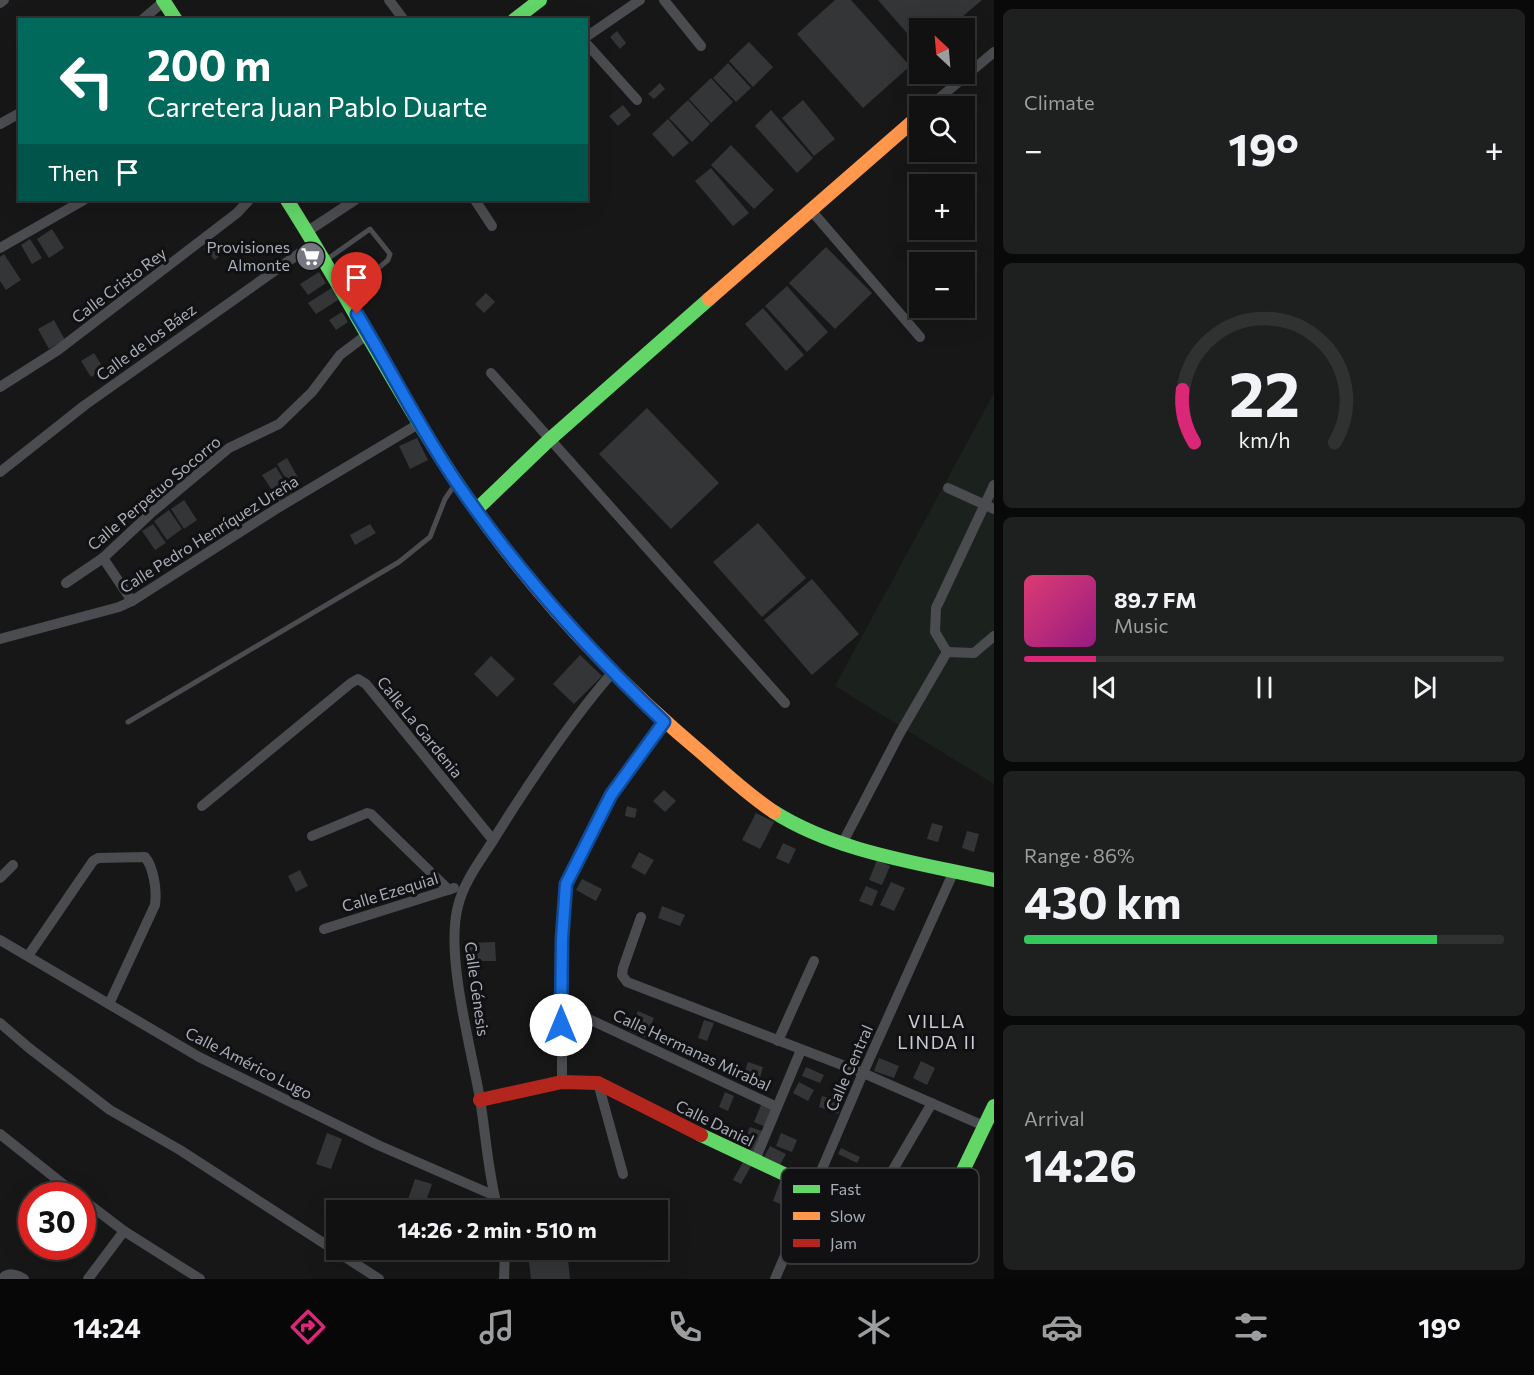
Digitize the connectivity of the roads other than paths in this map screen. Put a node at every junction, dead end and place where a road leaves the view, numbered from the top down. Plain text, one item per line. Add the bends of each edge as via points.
1 (4, 0) edge
2 (389, 0) edge
3 (540, 0) edge
4 (640, 0) edge
5 (664, 0) edge
6 (164, 1) edge
7 (0, 3) edge
8 (144, 18) edge
9 (175, 18) edge
10 (402, 18) edge
11 (517, 18) edge
12 (588, 36) edge
13 (588, 45) edge
14 (701, 46) dead end
15 (994, 52) edge
16 (942, 96) edge
17 (637, 100) dead end
18 (18, 114) edge
19 (0, 124) edge
20 (909, 125) edge
21 (82, 201) edge
22 (248, 201) edge
23 (288, 201) edge
24 (354, 201) edge
25 (476, 201) edge
26 (810, 209) junction
27 (492, 226) dead end
28 (311, 237) junction
29 (0, 248) edge
30 (326, 261) junction
31 (345, 295) junction
32 (369, 333) junction
33 (920, 337) dead end
34 (491, 373) dead end
35 (0, 387) edge
36 (420, 423) junction
37 (549, 440) junction
38 (0, 472) edge
39 (456, 482) junction
40 (994, 485) edge
41 (948, 488) dead end
42 (989, 507) edge
43 (476, 510) junction
44 (103, 558) junction
45 (66, 584) dead end
46 (132, 601) junction
47 (994, 636) edge
48 (0, 639) edge
49 (946, 652) junction
50 (612, 672) junction
51 (785, 703) dead end
52 (664, 722) junction
53 (128, 723) dead end
54 (202, 806) dead end
55 (312, 836) dead end
56 (493, 840) junction
57 (842, 844) junction
58 (13, 865) dead end
59 (954, 871) junction
60 (0, 878) edge
61 (994, 880) edge
62 (465, 885) junction
63 (449, 890) junction
64 (641, 917) dead end
65 (324, 929) dead end
66 (0, 940) edge
67 (28, 956) junction
68 (814, 962) dead end
69 (109, 1004) junction
70 (561, 1006) junction
71 (0, 1023) edge
72 (778, 1041) junction
73 (801, 1050) junction
74 (863, 1073) junction
75 (562, 1082) junction
76 (598, 1083) junction
77 (480, 1100) junction
78 (932, 1103) junction
79 (994, 1106) edge
80 (777, 1107) junction
81 (984, 1126) junction
82 (1, 1137) edge
83 (755, 1161) junction
84 (823, 1168) edge
85 (894, 1168) edge
86 (964, 1168) edge
87 (781, 1173) edge
88 (623, 1174) dead end
89 (60, 1182) edge
90 (493, 1195) junction
91 (495, 1200) edge
92 (96, 1210) edge
93 (124, 1232) junction
94 (505, 1260) edge
95 (781, 1264) edge
96 (2, 1279) edge
97 (24, 1279) edge
98 (88, 1279) edge
99 (200, 1279) edge
100 (379, 1279) edge
101 (504, 1279) edge
102 (775, 1279) edge

1 - 7 street
2 - 10 street
3 - 11 street
4 - 12 street
5 - 14 street
6 - 8 street
6 - 9 street
13 - 17 street
15 - 16 street
18 - 19 street
20 - 26 street
21 - 29 street
22 - 35 street, Calle Cristo Rey via 135,293
23 - 28 street
24 - 28 street, Calle de los Báez
25 - 27 street
26 - 33 street
26 - 37 street
28 - 30 street
28 - 38 street, Calle de los Báez
30 - 31 street
30 - 31 lane via 370,229 390,254 388,261
31 - 32 street
32 - 36 street
32 - 44 street, Calle Perpetuo Socorro via 340,355 312,392 279,424 229,448
34 - 37 street
36 - 39 street
36 - 46 street, Calle Pedro Henríquez Ureña
37 - 43 street
37 - 51 street
39 - 43 street
39 - 53 lane via 430,537 399,562
40 - 42 street
41 - 42 street
42 - 49 street via 936,608 935,632
43 - 50 street via 529,580
44 - 45 street, Calle Perpetuo Socorro
44 - 46 street
46 - 48 street, Calle Pedro Henríquez Ureña
47 - 49 street via 974,653
49 - 57 street
50 - 52 street
50 - 56 street, Calle Génesis via 528,784
52 - 57 street via 754,797 794,824
52 - 70 street via 611,795 566,884
54 - 56 street, Calle La Gardenia via 358,679
55 - 63 street via 370,814
56 - 62 street, Calle Génesis
57 - 59 street
58 - 60 street
59 - 61 street
59 - 74 street, Calle Central
62 - 63 street, Calle Ezequial
62 - 77 street, Calle Génesis via 454,927 457,972
63 - 65 street, Calle Ezequial
64 - 72 street via 623,968 627,982
66 - 67 street, Calle Américo Lugo
67 - 69 street, Calle Américo Lugo
67 - 69 street via 93,861 145,857 150,863 155,905
68 - 72 street
69 - 90 street, Calle Américo Lugo via 199,1057 378,1145
70 - 75 street
70 - 80 street, Calle Hermanas Mirabal
71 - 100 street via 110,1110 180,1150
72 - 73 street
73 - 74 street
73 - 80 street
74 - 78 street
74 - 84 street, Calle Central
75 - 76 street, Calle Daniel
75 - 77 street, Calle Daniel
76 - 83 street, Calle Daniel
76 - 88 street
77 - 90 street, Calle Génesis
78 - 81 street
78 - 85 street
79 - 81 street
80 - 83 street
81 - 86 street, Calle Daniel
82 - 89 street
83 - 87 street, Calle Daniel
90 - 91 street, Calle Génesis
92 - 93 street
93 - 98 street
93 - 99 street
94 - 101 street
95 - 102 street, Calle Central
96 - 97 street via 8,1274

